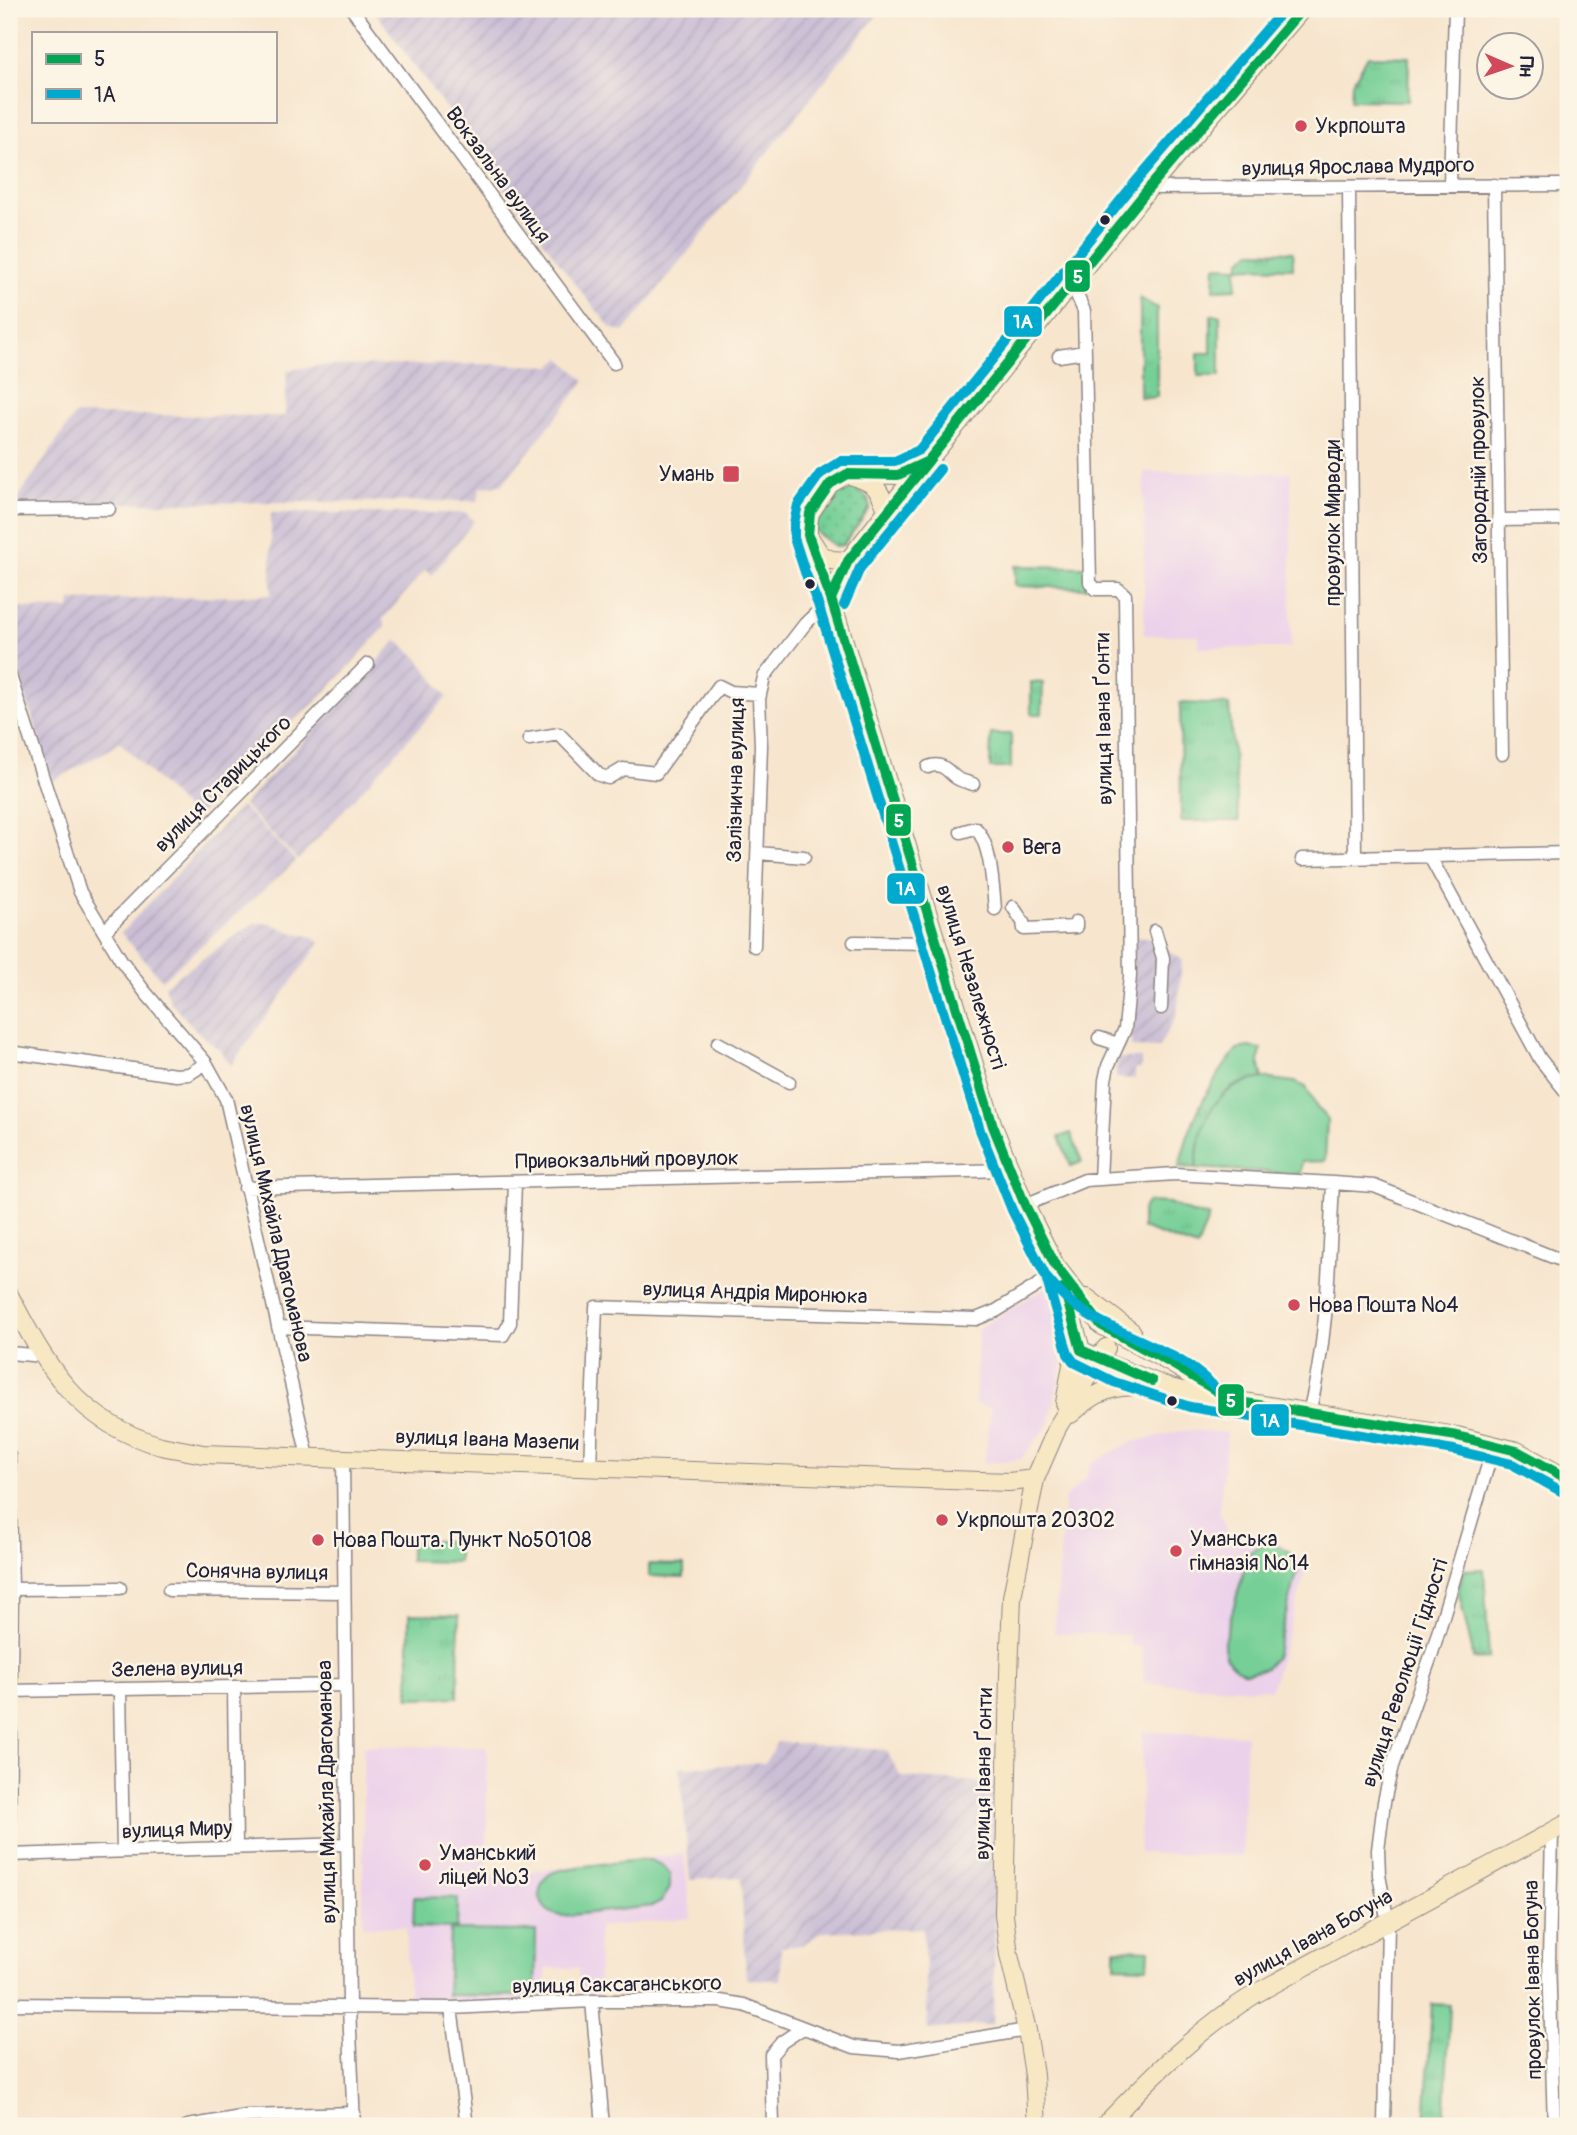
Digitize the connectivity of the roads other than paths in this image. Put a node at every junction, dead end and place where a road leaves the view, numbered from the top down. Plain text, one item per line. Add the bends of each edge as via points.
1 (352, 9) edge
2 (1302, 9) edge
3 (1455, 9) edge
4 (1450, 185) junction
5 (1494, 185) junction
6 (1568, 185) edge
7 (1349, 187) junction
8 (1149, 188) junction
9 (1072, 284) junction
10 (1084, 352) junction
11 (1059, 356) dead end
12 (614, 363) dead end
13 (928, 461) junction
14 (847, 474) junction
15 (109, 509) dead end
16 (9, 510) edge
17 (887, 511) junction
18 (1568, 519) edge
19 (1499, 520) junction
20 (808, 536) junction
21 (848, 561) junction
22 (831, 599) junction
23 (368, 664) dead end
24 (9, 673) edge
25 (759, 694) junction
26 (529, 739) dead end
27 (1502, 754) dead end
28 (928, 767) dead end
29 (973, 784) dead end
30 (961, 832) dead end
31 (758, 853) junction
32 (1568, 853) edge
33 (804, 857) dead end
34 (1354, 857) junction
35 (1430, 857) junction
36 (1303, 859) dead end
37 (1013, 907) dead end
38 (995, 909) dead end
39 (1076, 922) dead end
40 (1156, 931) dead end
41 (104, 932) junction
42 (854, 942) dead end
43 (936, 943) junction
44 (754, 946) dead end
45 (1161, 1008) dead end
46 (1099, 1038) dead end
47 (718, 1042) dead end
48 (1118, 1044) junction
49 (9, 1052) edge
50 (206, 1063) junction
51 (789, 1082) dead end
52 (1568, 1094) edge
53 (1010, 1170) junction
54 (1100, 1179) junction
55 (515, 1182) junction
56 (1333, 1182) junction
57 (245, 1188) junction
58 (1025, 1205) junction
59 (1568, 1263) edge
60 (1059, 1272) junction
61 (9, 1295) edge
62 (1101, 1325) junction
63 (278, 1327) junction
64 (1076, 1338) junction
65 (9, 1353) edge
66 (1097, 1354) junction
67 (43, 1356) junction
68 (1169, 1362) junction
69 (1170, 1388) junction
70 (1233, 1401) junction
71 (1309, 1413) junction
72 (1058, 1426) junction
73 (1494, 1445) junction
74 (9, 1455) edge
75 (308, 1457) junction
76 (342, 1458) junction
77 (590, 1467) junction
78 (1035, 1479) junction
79 (1568, 1479) edge
80 (120, 1588) dead end
81 (12, 1589) junction
82 (169, 1590) dead end
83 (344, 1592) junction
84 (345, 1685) junction
85 (234, 1687) junction
86 (120, 1689) junction
87 (10, 1691) edge
88 (1568, 1824) edge
89 (9, 1825) edge
90 (1552, 1833) junction
91 (347, 1844) junction
92 (236, 1847) junction
93 (123, 1851) junction
94 (9, 1855) edge
95 (1388, 1923) junction
96 (592, 2001) junction
97 (9, 2004) edge
98 (349, 2007) junction
99 (451, 2008) junction
100 (803, 2028) junction
101 (1027, 2030) junction
102 (354, 2120) edge
103 (188, 2126) edge
104 (467, 2126) edge
105 (603, 2126) edge
106 (773, 2126) edge
107 (1037, 2126) edge
108 (1104, 2126) edge
109 (1384, 2126) edge
110 (1554, 2126) edge

1 - 12 street, Вокзальна вулиця
2 - 8 main road
3 - 4 street
4 - 5 street, вулиця Ярослава Мудрого
4 - 7 street, вулиця Ярослава Мудрого
5 - 6 street, вулиця Ярослава Мудрого
5 - 19 street, Загородній провулок
7 - 8 street, вулиця Ярослава Мудрого
7 - 34 street, провулок Мирводи
8 - 9 main road
9 - 10 street, вулиця Івана Ґонти via 1084,311
9 - 13 main road
10 - 11 street
10 - 48 street, вулиця Івана Ґонти via 1090,582 1095,589 1118,589 1125,595 1130,976 1128,1014
13 - 14 main road via 898,475
13 - 17 main road
14 - 17 main road via 871,482 882,494
14 - 20 main road via 830,484 810,513
15 - 16 street
17 - 21 main road
18 - 19 street
19 - 27 street, Загородній провулок
20 - 21 main road via 820,554
20 - 22 main road
21 - 22 main road, Залізнична вулиця
22 - 25 street, Залізнична вулиця via 764,677
22 - 43 main road, вулиця Незалежності
23 - 41 street, вулиця Старицького
24 - 41 street, вулиця Михайла Драгоманова via 80,892
25 - 26 street via 731,692 719,686 656,773 623,769 608,778 599,775 559,734
25 - 31 street, Залізнична вулиця
28 - 29 street via 948,768 958,779
30 - 38 street via 975,828 981,835
31 - 33 street
31 - 44 street, Залізнична вулиця
32 - 35 street
34 - 35 street
34 - 36 street
35 - 52 street via 1534,1048
37 - 39 street via 1024,929 1076,927
40 - 45 street via 1163,958
41 - 50 street, вулиця Михайла Драгоманова via 145,992
42 - 43 street
43 - 53 main road, вулиця Незалежності
46 - 48 street
47 - 51 street
48 - 54 street, вулиця Івана Ґонти via 1105,1080
49 - 50 street via 176,1075 189,1074
50 - 57 street, вулиця Михайла Драгоманова via 226,1099
53 - 55 street, Привокзальний провулок
53 - 58 main road, вулиця Незалежності
54 - 56 street via 1175,1174
54 - 58 street via 1085,1180
55 - 57 street, Привокзальний провулок
55 - 63 street via 510,1323 503,1335
56 - 59 street via 1374,1186
56 - 71 street via 1326,1300
57 - 63 street, вулиця Михайла Драгоманова
58 - 60 main road, вулиця Незалежності
60 - 62 main road, вулиця Незалежності
60 - 64 main road, вулиця Незалежності
60 - 68 main road, вулиця Незалежності
60 - 77 street, вулиця Андрія Миронюка via 976,1319 596,1307
61 - 67 main road, вулиця Івана Мазепи
62 - 64 main road via 1086,1324
62 - 66 main road via 1108,1336
62 - 68 main road, вулиця Незалежності
63 - 75 street, вулиця Михайла Драгоманова
64 - 66 main road via 1079,1348
64 - 72 main road, вулиця Івана Ґонти
65 - 67 street
66 - 69 main road, вулиця Незалежності
66 - 72 main road, вулиця Івана Ґонти
67 - 75 main road, вулиця Івана Мазепи via 89,1410 118,1429 161,1446 203,1454
68 - 70 main road, вулиця Незалежності
69 - 70 main road, вулиця Незалежності
69 - 72 main road, вулиця Івана Ґонти via 1110,1388 1085,1401
70 - 71 main road, вулиця Незалежності
71 - 73 main road, вулиця Незалежності
72 - 78 main road, вулиця Івана Ґонти
73 - 79 main road, вулиця Незалежності via 1535,1459
73 - 95 street, вулиця Революції Гідності via 1384,1802 1379,1863
74 - 81 street
75 - 76 main road, вулиця Івана Мазепи
76 - 77 main road, вулиця Івана Мазепи
76 - 83 street, вулиця Михайла Драгоманова
77 - 78 main road, вулиця Івана Мазепи via 1009,1482
78 - 101 main road, вулиця Івана Ґонти via 1013,1597 1004,1855 1006,1937
80 - 81 street
81 - 87 street
82 - 83 street, Сонячна вулиця
83 - 84 street, вулиця Михайла Драгоманова
84 - 85 street, Зелена вулиця
84 - 91 street, вулиця Михайла Драгоманова
85 - 86 street, Зелена вулиця
85 - 92 street
86 - 87 street, Зелена вулиця
86 - 93 street
87 - 89 street
88 - 90 main road, вулиця Івана Богуна
90 - 95 main road, вулиця Івана Богуна
90 - 110 street, провулок Івана Богуна via 1549,1959
91 - 92 street, вулиця Миру
91 - 98 street, вулиця Михайла Драгоманова
92 - 93 street, вулиця Миру
93 - 94 street, вулиця Миру
95 - 108 main road, вулиця Івана Богуна via 1223,2014 1166,2062
95 - 109 street, вулиця Революції Гідності
96 - 99 street, вулиця Саксаганського
96 - 100 street, вулиця Саксаганського via 720,2001 744,2005
96 - 105 street
97 - 98 street, вулиця Саксаганського
98 - 99 street, вулиця Саксаганського
98 - 102 street, вулиця Михайла Драгоманова
99 - 104 street
100 - 101 street, вулиця Саксаганського via 854,2047 880,2050
100 - 106 street via 771,2055
101 - 107 main road, вулиця Івана Ґонти
102 - 103 street via 247,2116

